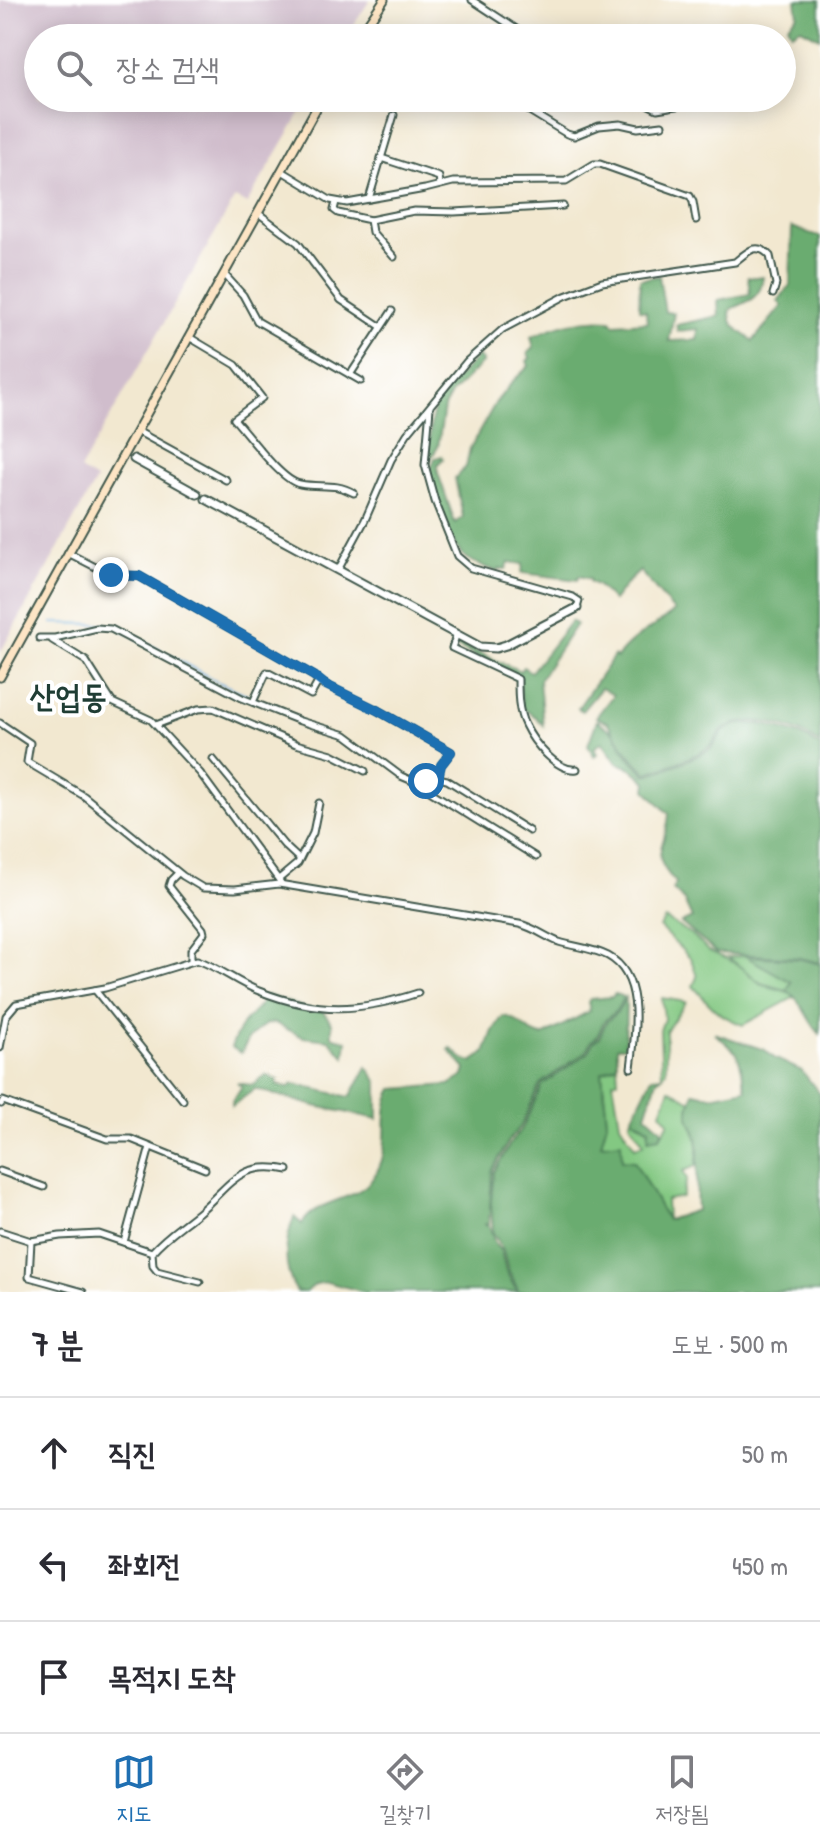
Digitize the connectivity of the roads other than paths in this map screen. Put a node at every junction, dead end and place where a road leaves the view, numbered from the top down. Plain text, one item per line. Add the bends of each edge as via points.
1 (384, 0) edge
2 (472, 0) edge
3 (369, 22) joint
4 (372, 24) edge
5 (509, 24) edge
6 (314, 112) edge
7 (531, 112) edge
8 (394, 115) dead end
9 (662, 125) dead end
10 (381, 158) junction
11 (282, 171) junction
12 (440, 184) junction
13 (369, 199) junction
14 (336, 202) junction
15 (563, 206) dead end
16 (258, 213) junction
17 (370, 220) junction
18 (696, 220) dead end
19 (394, 257) dead end
20 (224, 274) junction
21 (773, 294) dead end
22 (392, 311) dead end
23 (380, 326) junction
24 (189, 337) junction
25 (350, 375) junction
26 (361, 381) dead end
27 (430, 407) junction
28 (137, 431) junction
29 (134, 459) dead end
30 (226, 480) dead end
31 (354, 493) dead end
32 (197, 494) dead end
33 (206, 499) dead end
34 (68, 553) junction
35 (337, 571) junction
36 (577, 608) joint
37 (456, 636) junction
38 (39, 638) dead end
39 (48, 638) junction
40 (0, 677) edge
41 (324, 684) junction
42 (253, 702) junction
43 (0, 723) edge
44 (156, 725) junction
45 (213, 759) dead end
46 (577, 769) dead end
47 (365, 771) dead end
48 (438, 778) junction
49 (415, 782) junction
50 (319, 803) dead end
51 (529, 831) dead end
52 (536, 857) dead end
53 (299, 859) junction
54 (178, 873) junction
55 (280, 882) junction
56 (191, 961) junction
57 (95, 990) junction
58 (418, 993) dead end
59 (2, 1023) edge
60 (0, 1048) edge
61 (631, 1068) dead end
62 (183, 1100) dead end
63 (0, 1104) edge
64 (150, 1147) junction
65 (205, 1169) dead end
66 (288, 1170) dead end
67 (0, 1171) edge
68 (44, 1187) dead end
69 (0, 1231) edge
70 (31, 1241) junction
71 (124, 1242) junction
72 (152, 1252) junction
73 (200, 1282) dead end
74 (83, 1292) edge

1 - 3 main road
2 - 5 street
3 - 4 street
6 - 11 main road
7 - 9 street via 574,136 599,126
8 - 10 street
10 - 12 street via 439,177
10 - 13 street
11 - 14 street
11 - 16 main road
12 - 13 street
12 - 18 street via 566,181 600,164 690,196
13 - 14 street
14 - 17 street via 338,213
15 - 17 street via 414,211
16 - 20 main road
16 - 23 street via 298,243 341,300
17 - 19 street via 372,232
20 - 24 main road
20 - 25 street via 257,321
21 - 27 street via 770,256 759,248 735,262 589,286 503,329 467,361
22 - 23 street
23 - 25 street
24 - 28 main road
24 - 31 street via 236,365 262,398 234,419 285,477
25 - 26 street
27 - 35 street via 391,460
27 - 36 street via 425,465 457,556 471,568 573,597 579,601
28 - 30 street
28 - 34 main road
29 - 32 street
33 - 35 street
34 - 40 main road
34 - 41 street via 111,575 139,576
35 - 37 street
36 - 37 street via 496,648
37 - 46 street via 452,648 518,679 527,729 553,763
38 - 39 street
39 - 42 street via 111,629
39 - 44 street via 86,661 112,702
41 - 42 street via 317,684 311,695 267,672
41 - 48 street via 451,752
42 - 49 street via 346,735
43 - 54 street via 30,743 27,762 101,809
44 - 47 street via 213,708
44 - 55 street via 200,773
45 - 53 street
48 - 49 street
48 - 51 street
49 - 52 street
50 - 53 street via 313,833
53 - 55 street
54 - 55 street via 207,888
54 - 56 street via 169,886 204,933 191,950
55 - 61 street via 519,924 610,957 625,973 632,995
56 - 57 street
56 - 58 street via 201,961 258,991 314,1007 371,1007
57 - 59 street via 16,1004
57 - 62 street
59 - 60 street
63 - 64 street via 107,1139 131,1139
64 - 65 street
64 - 71 street
66 - 72 street via 268,1166 230,1181
67 - 68 street
69 - 70 street
70 - 71 street via 99,1234
70 - 74 street via 29,1277
71 - 72 street
72 - 73 street via 157,1271

